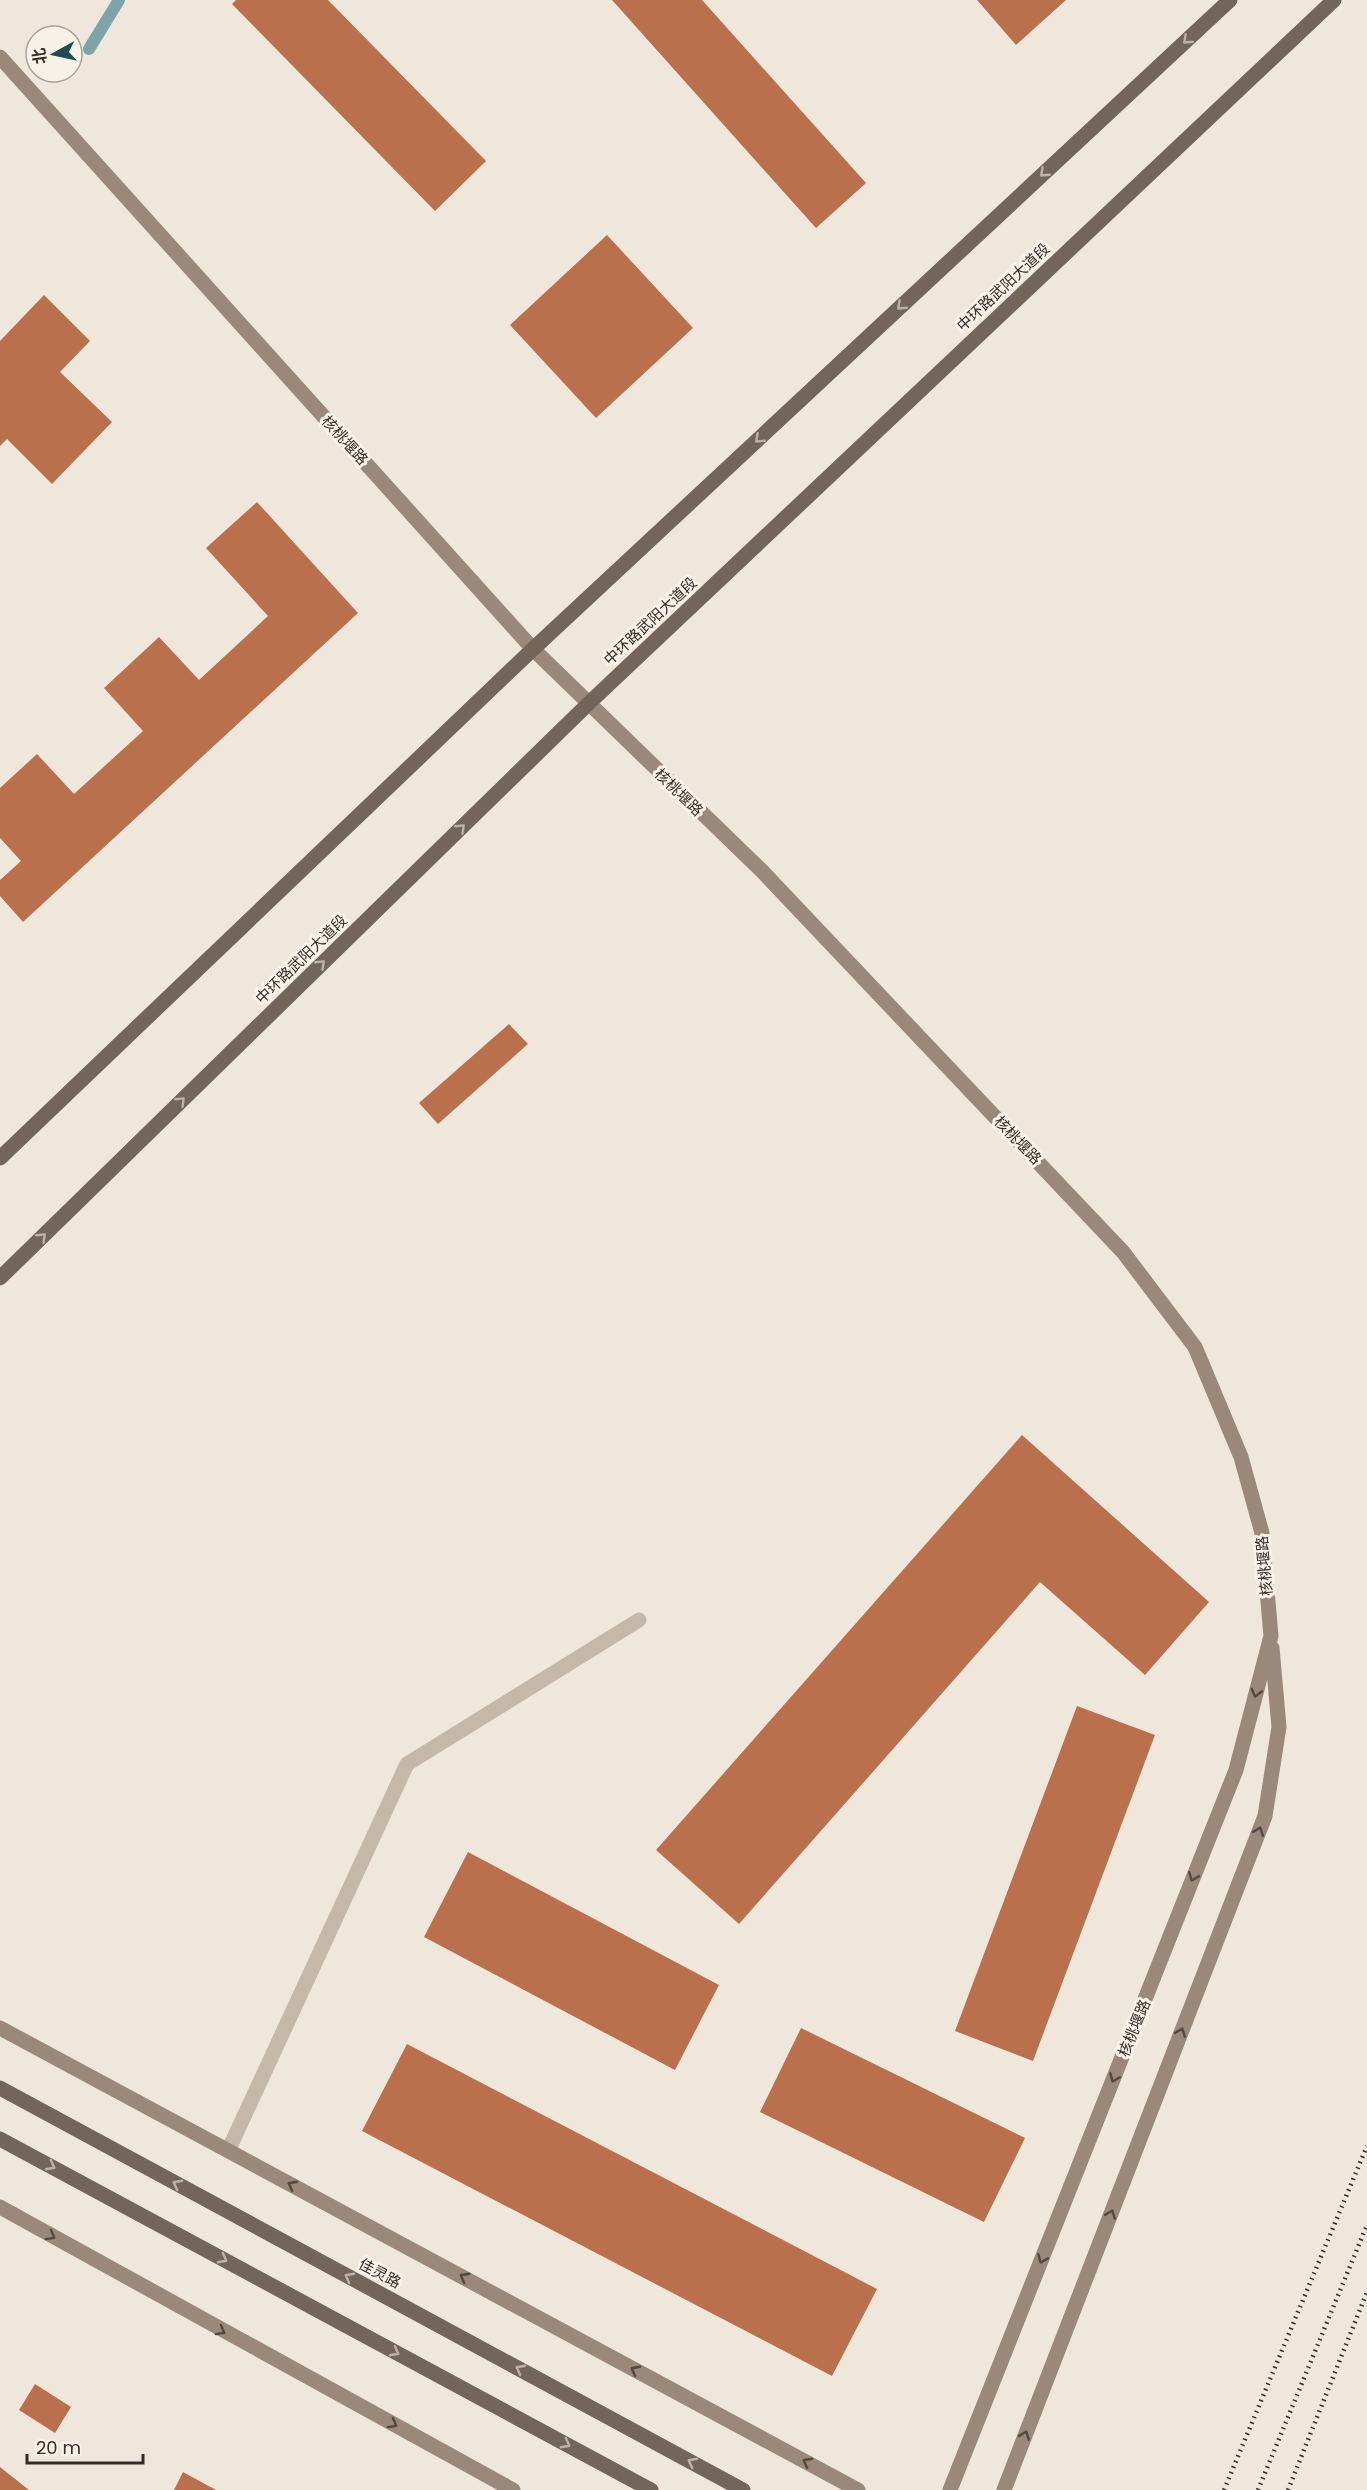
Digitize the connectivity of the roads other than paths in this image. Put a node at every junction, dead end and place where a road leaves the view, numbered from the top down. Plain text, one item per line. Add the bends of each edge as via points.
1 (1230, 0) edge
2 (1334, 0) edge
3 (0, 57) edge
4 (533, 649) junction
5 (588, 704) junction
6 (0, 1158) edge
7 (0, 1278) edge
8 (639, 1620) dead end
9 (1270, 1636) junction
10 (0, 2028) edge
11 (0, 2088) edge
12 (0, 2139) edge
13 (228, 2151) junction
14 (0, 2207) edge
15 (513, 2490) edge
16 (651, 2490) edge
17 (743, 2490) edge
18 (858, 2490) edge
19 (950, 2490) edge
20 (1004, 2490) edge

1 -> 4 main road
2 - 5 main road, 中环路武阳大道段
3 - 4 street, 核桃堰路
4 - 5 street, 核桃堰路
4 - 6 main road
7 -> 5 main road, 中环路武阳大道段
5 - 9 street, 核桃堰路 via 761,870 1060,1184 1123,1252 1195,1347 1241,1457 1262,1533
8 - 13 street via 407,1764
9 -> 19 street, 核桃堰路 via 1236,1770
20 -> 9 street via 1264,1816 1279,1727
10 - 13 street
17 -> 11 main road, 佳灵路
12 -> 16 main road
18 -> 13 street
14 -> 15 street

